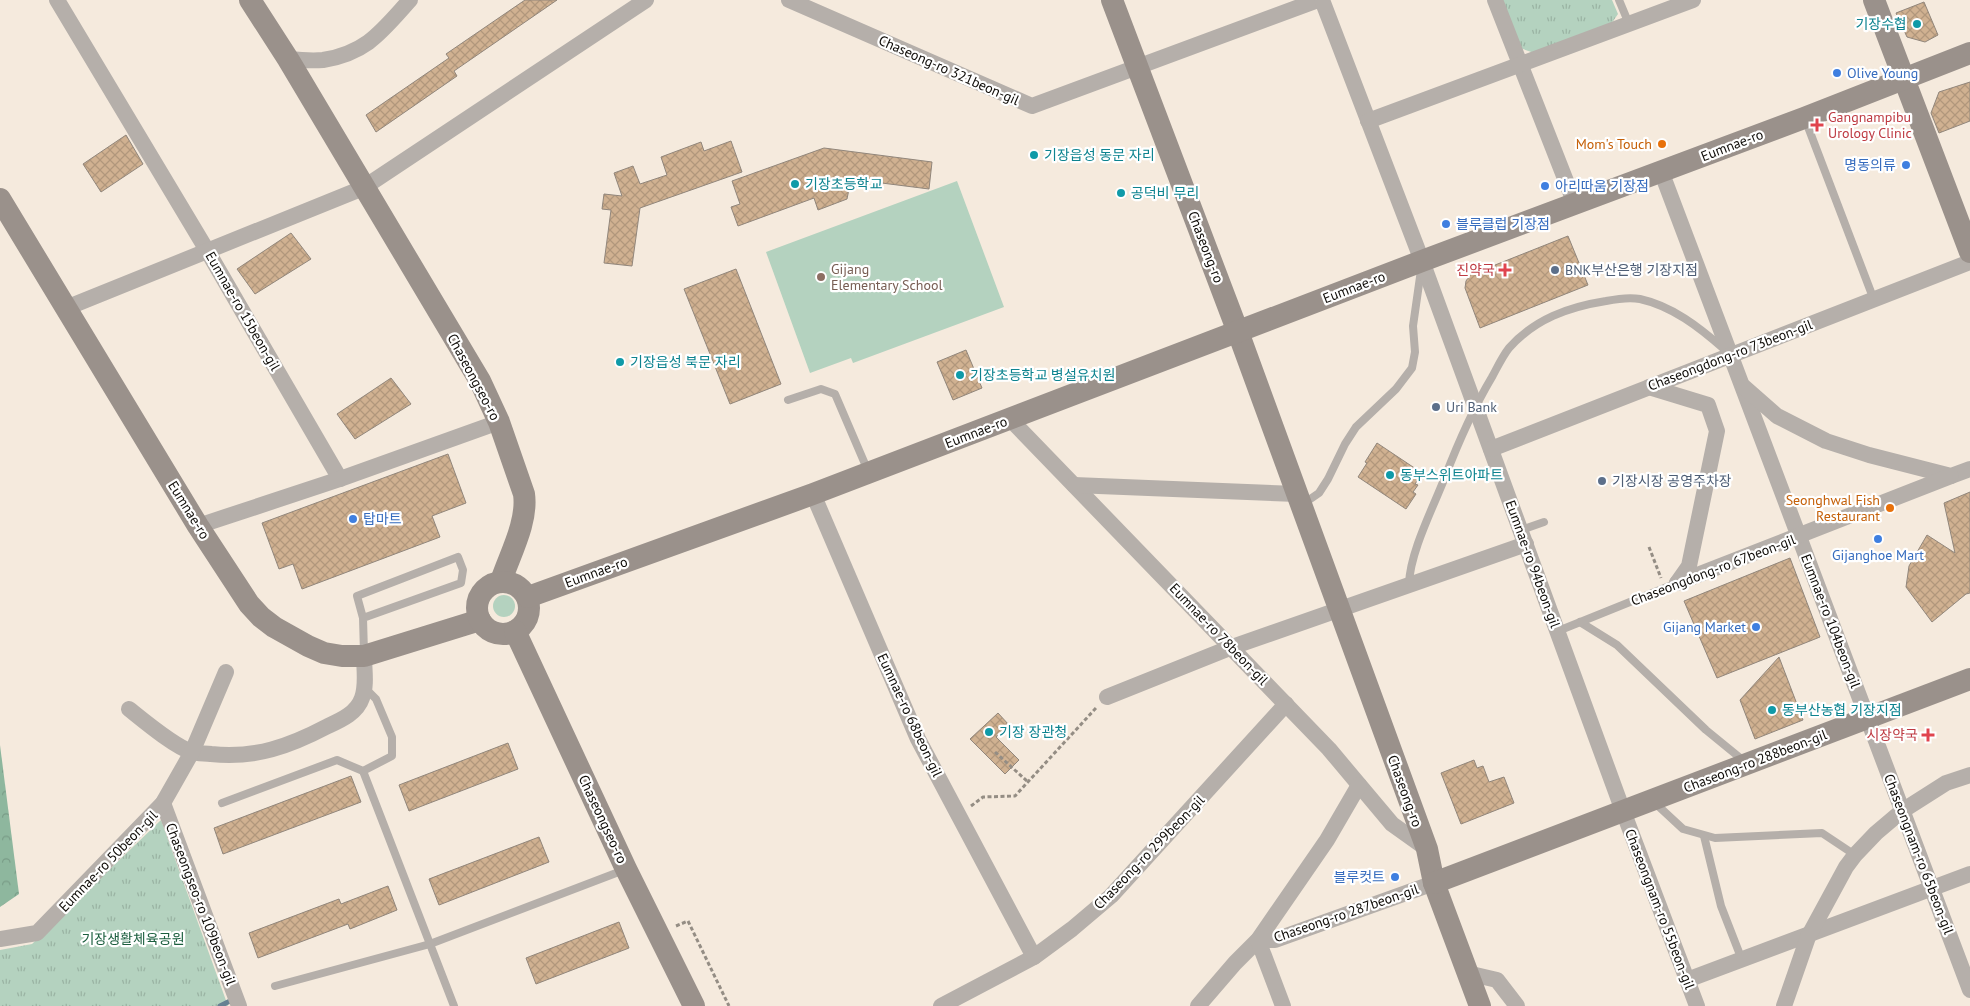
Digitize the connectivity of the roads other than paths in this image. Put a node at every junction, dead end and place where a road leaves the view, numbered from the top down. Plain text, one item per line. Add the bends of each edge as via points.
1 (57, 0) edge
2 (250, 0) edge
3 (410, 0) edge
4 (646, 0) edge
5 (1112, 0) edge
6 (1318, 0) edge
7 (1322, 0) edge
8 (1496, 0) edge
9 (1620, 0) edge
10 (1693, 0) edge
11 (1874, 0) edge
12 (801, 2) edge
13 (1629, 24) junction
14 (1970, 53) edge
15 (288, 59) junction
16 (1520, 64) junction
17 (1139, 68) junction
18 (1905, 79) junction
19 (1804, 118) junction
20 (1368, 121) junction
21 (1661, 171) junction
22 (363, 188) junction
23 (0, 199) edge
24 (1575, 204) junction
25 (208, 252) junction
26 (1970, 252) edge
27 (1422, 261) junction
28 (1970, 262) edge
29 (1874, 300) junction
30 (66, 308) junction
31 (1238, 332) junction
32 (1731, 355) junction
33 (1649, 387) junction
34 (1742, 387) junction
35 (788, 400) dead end
36 (1475, 406) junction
37 (1010, 419) junction
38 (499, 422) junction
39 (1491, 449) junction
40 (1970, 469) edge
41 (869, 473) junction
42 (1951, 476) junction
43 (340, 479) junction
44 (1074, 486) junction
45 (812, 494) junction
46 (1299, 500) junction
47 (1544, 522) dead end
48 (198, 526) junction
49 (1799, 536) junction
50 (1523, 537) junction
51 (501, 581) junction
52 (1409, 585) junction
53 (1671, 586) junction
54 (1648, 595) junction
55 (528, 597) junction
56 (1651, 604) dead end
57 (1338, 610) junction
58 (363, 618) junction
59 (480, 620) junction
60 (1580, 622) junction
61 (515, 631) junction
62 (1558, 631) junction
63 (1232, 647) junction
64 (364, 656) junction
65 (226, 672) dead end
66 (1970, 679) edge
67 (364, 688) junction
68 (1107, 697) road end
69 (1286, 704) junction
70 (129, 709) dead end
71 (1868, 718) junction
72 (192, 752) junction
73 (1748, 764) junction
74 (363, 771) junction
75 (1970, 775) edge
76 (1359, 785) junction
77 (1652, 800) junction
78 (163, 803) junction
79 (222, 803) dead end
80 (1623, 811) junction
81 (1902, 811) junction
82 (1704, 836) junction
83 (1427, 849) junction
84 (1855, 855) junction
85 (626, 869) junction
86 (1970, 874) edge
87 (1434, 883) junction
88 (1932, 889) junction
89 (1808, 936) junction
90 (0, 940) edge
91 (1258, 940) junction
92 (430, 944) junction
93 (1034, 956) junction
94 (1742, 961) junction
95 (1467, 972) junction
96 (1687, 980) junction
97 (275, 986) dead end
98 (1970, 990) edge
99 (240, 1006) edge
100 (454, 1006) edge
101 (694, 1006) edge
102 (941, 1006) edge
103 (1198, 1006) edge
104 (1283, 1006) edge
105 (1480, 1006) edge
106 (1517, 1006) edge
107 (1697, 1006) edge
108 (1784, 1006) edge

1 - 25 street, Eumnae-ro 15beon-gil
2 - 15 main road, Chaseongseo-ro
3 - 15 street via 364,47 322,60
4 - 22 street
5 - 17 main road, Chaseong-ro
6 - 17 street, Chaseong-ro 321beon-gil
7 - 20 street
8 - 16 street
9 - 13 lane
10 - 13 street
11 - 18 main road
12 - 17 street, Chaseong-ro 321beon-gil via 1032,106
13 - 16 street
14 - 18 main road, Eumnae-ro
15 - 22 main road, Chaseongseo-ro
16 - 20 street
16 - 24 street
17 - 31 main road, Chaseong-ro
18 - 19 main road, Eumnae-ro
18 - 26 main road
19 - 21 main road, Eumnae-ro
19 - 29 lane
20 - 27 street
21 - 24 main road, Eumnae-ro
21 - 32 street, Eumnae-ro 104beon-gil
22 - 25 street
22 - 38 main road, Chaseongseo-ro via 480,381
23 - 30 main road, Eumnae-ro
24 - 27 main road, Eumnae-ro
25 - 30 street
25 - 43 street, Eumnae-ro 15beon-gil
27 - 31 main road, Eumnae-ro
27 - 36 street, Eumnae-ro 94beon-gil
27 - 46 lane via 1413,326 1415,352 1412,368 1396,389 1356,428 1322,489 1313,498
28 - 29 street, Chaseongdong-ro 73beon-gil
29 - 32 street, Chaseongdong-ro 73beon-gil
30 - 48 main road, Eumnae-ro
31 - 37 main road, Eumnae-ro
31 - 46 main road, Chaseong-ro
32 - 33 street, Chaseongdong-ro 73beon-gil
32 - 34 street, Eumnae-ro 104beon-gil
32 - 36 lane via 1685,318 1664,307 1638,299 1588,304 1532,326 1508,350
33 - 39 street, Chaseongdong-ro 73beon-gil
33 - 53 street via 1708,405 1717,431 1689,566
34 - 42 street via 1777,416 1826,441
34 - 49 street, Eumnae-ro 104beon-gil
35 - 41 lane via 821,389 835,394
36 - 39 street, Eumnae-ro 94beon-gil
36 - 52 lane via 1415,554
37 - 41 main road, Eumnae-ro
37 - 44 street, Eumnae-ro 78beon-gil
38 - 43 street
38 - 51 main road, Chaseongseo-ro via 526,506
39 - 50 street, Eumnae-ro 94beon-gil
40 - 42 street, Chaseongdong-ro 67beon-gil
41 - 45 main road, Eumnae-ro
42 - 49 street, Chaseongdong-ro 67beon-gil
43 - 48 street
44 - 46 street
44 - 63 street, Eumnae-ro 78beon-gil
45 - 55 main road, Eumnae-ro
45 - 93 street, Eumnae-ro 68beon-gil via 918,739
46 - 57 main road, Chaseong-ro
47 - 50 lane
48 - 64 main road, Eumnae-ro via 249,604 274,627 324,653
49 - 53 street, Chaseongdong-ro 67beon-gil
49 - 71 street, Eumnae-ro 104beon-gil
50 - 52 street
50 - 62 street, Eumnae-ro 94beon-gil
51 - 55 main road via 521,588
51 - 59 main road via 489,585 478,599 476,609
52 - 57 street
53 - 54 lane, Chaseongdong-ro 67beon-gil
54 - 56 lane
54 - 60 lane, Chaseongdong-ro 67beon-gil
55 - 61 main road via 531,608 528,619
57 - 63 street
57 - 83 main road, Chaseong-ro
58 - 58 lane via 461,583 463,570 458,557 357,596
58 - 64 lane
59 - 61 main road via 496,632
59 - 64 main road, Eumnae-ro
60 - 62 lane, Chaseongdong-ro 67beon-gil
60 - 73 lane via 1617,645 1706,730
61 - 85 main road, Chaseongseo-ro
62 - 80 street, Eumnae-ro 94beon-gil
63 - 68 street
63 - 69 street, Eumnae-ro 78beon-gil
64 - 67 street
65 - 72 street, Eumnae-ro 50beon-gil
66 - 71 main road, Chaseong-ro 288beon-gil
67 - 72 street via 356,709 344,718 277,749 233,756
67 - 74 lane via 376,699 392,737 392,756
69 - 76 street, Eumnae-ro 78beon-gil
69 - 93 street, Chaseong-ro 299beon-gil via 1111,896
70 - 72 street
71 - 73 main road, Chaseong-ro 288beon-gil
71 - 81 street, Chaseongnam-ro 65beon-gil
72 - 78 street, Eumnae-ro 50beon-gil
73 - 77 main road, Chaseong-ro 288beon-gil
74 - 79 lane via 337,760
74 - 92 lane
75 - 81 street via 1946,783
76 - 83 street, Eumnae-ro 78beon-gil via 1392,824
76 - 91 street, Chaseong-ro 287beon-gil via 1327,840
77 - 80 main road, Chaseong-ro 288beon-gil
77 - 82 lane via 1683,829
78 - 90 street, Eumnae-ro 50beon-gil via 37,933
78 - 99 street, Chaseongseo-ro 109beon-gil
80 - 87 main road, Chaseong-ro 288beon-gil
80 - 96 street, Chaseongnam-ro 55beon-gil
81 - 84 street
81 - 88 street, Chaseongnam-ro 65beon-gil
82 - 84 lane via 1822,833
82 - 94 lane via 1721,906
83 - 87 main road, Chaseong-ro
84 - 89 street
85 - 92 lane
85 - 101 main road, Chaseongseo-ro
86 - 88 street
87 - 91 street, Chaseong-ro 287beon-gil via 1275,940
87 - 95 main road, Chaseong-ro
88 - 89 street
88 - 98 street, Chaseongnam-ro 65beon-gil
89 - 94 street
89 - 108 street
91 - 103 street, Chaseong-ro 287beon-gil
91 - 104 street
92 - 97 lane
92 - 100 lane
93 - 102 street, Chaseong-ro 299beon-gil
94 - 96 street
95 - 105 main road, Chaseong-ro
95 - 106 street via 1497,980
96 - 107 street, Chaseongnam-ro 55beon-gil

